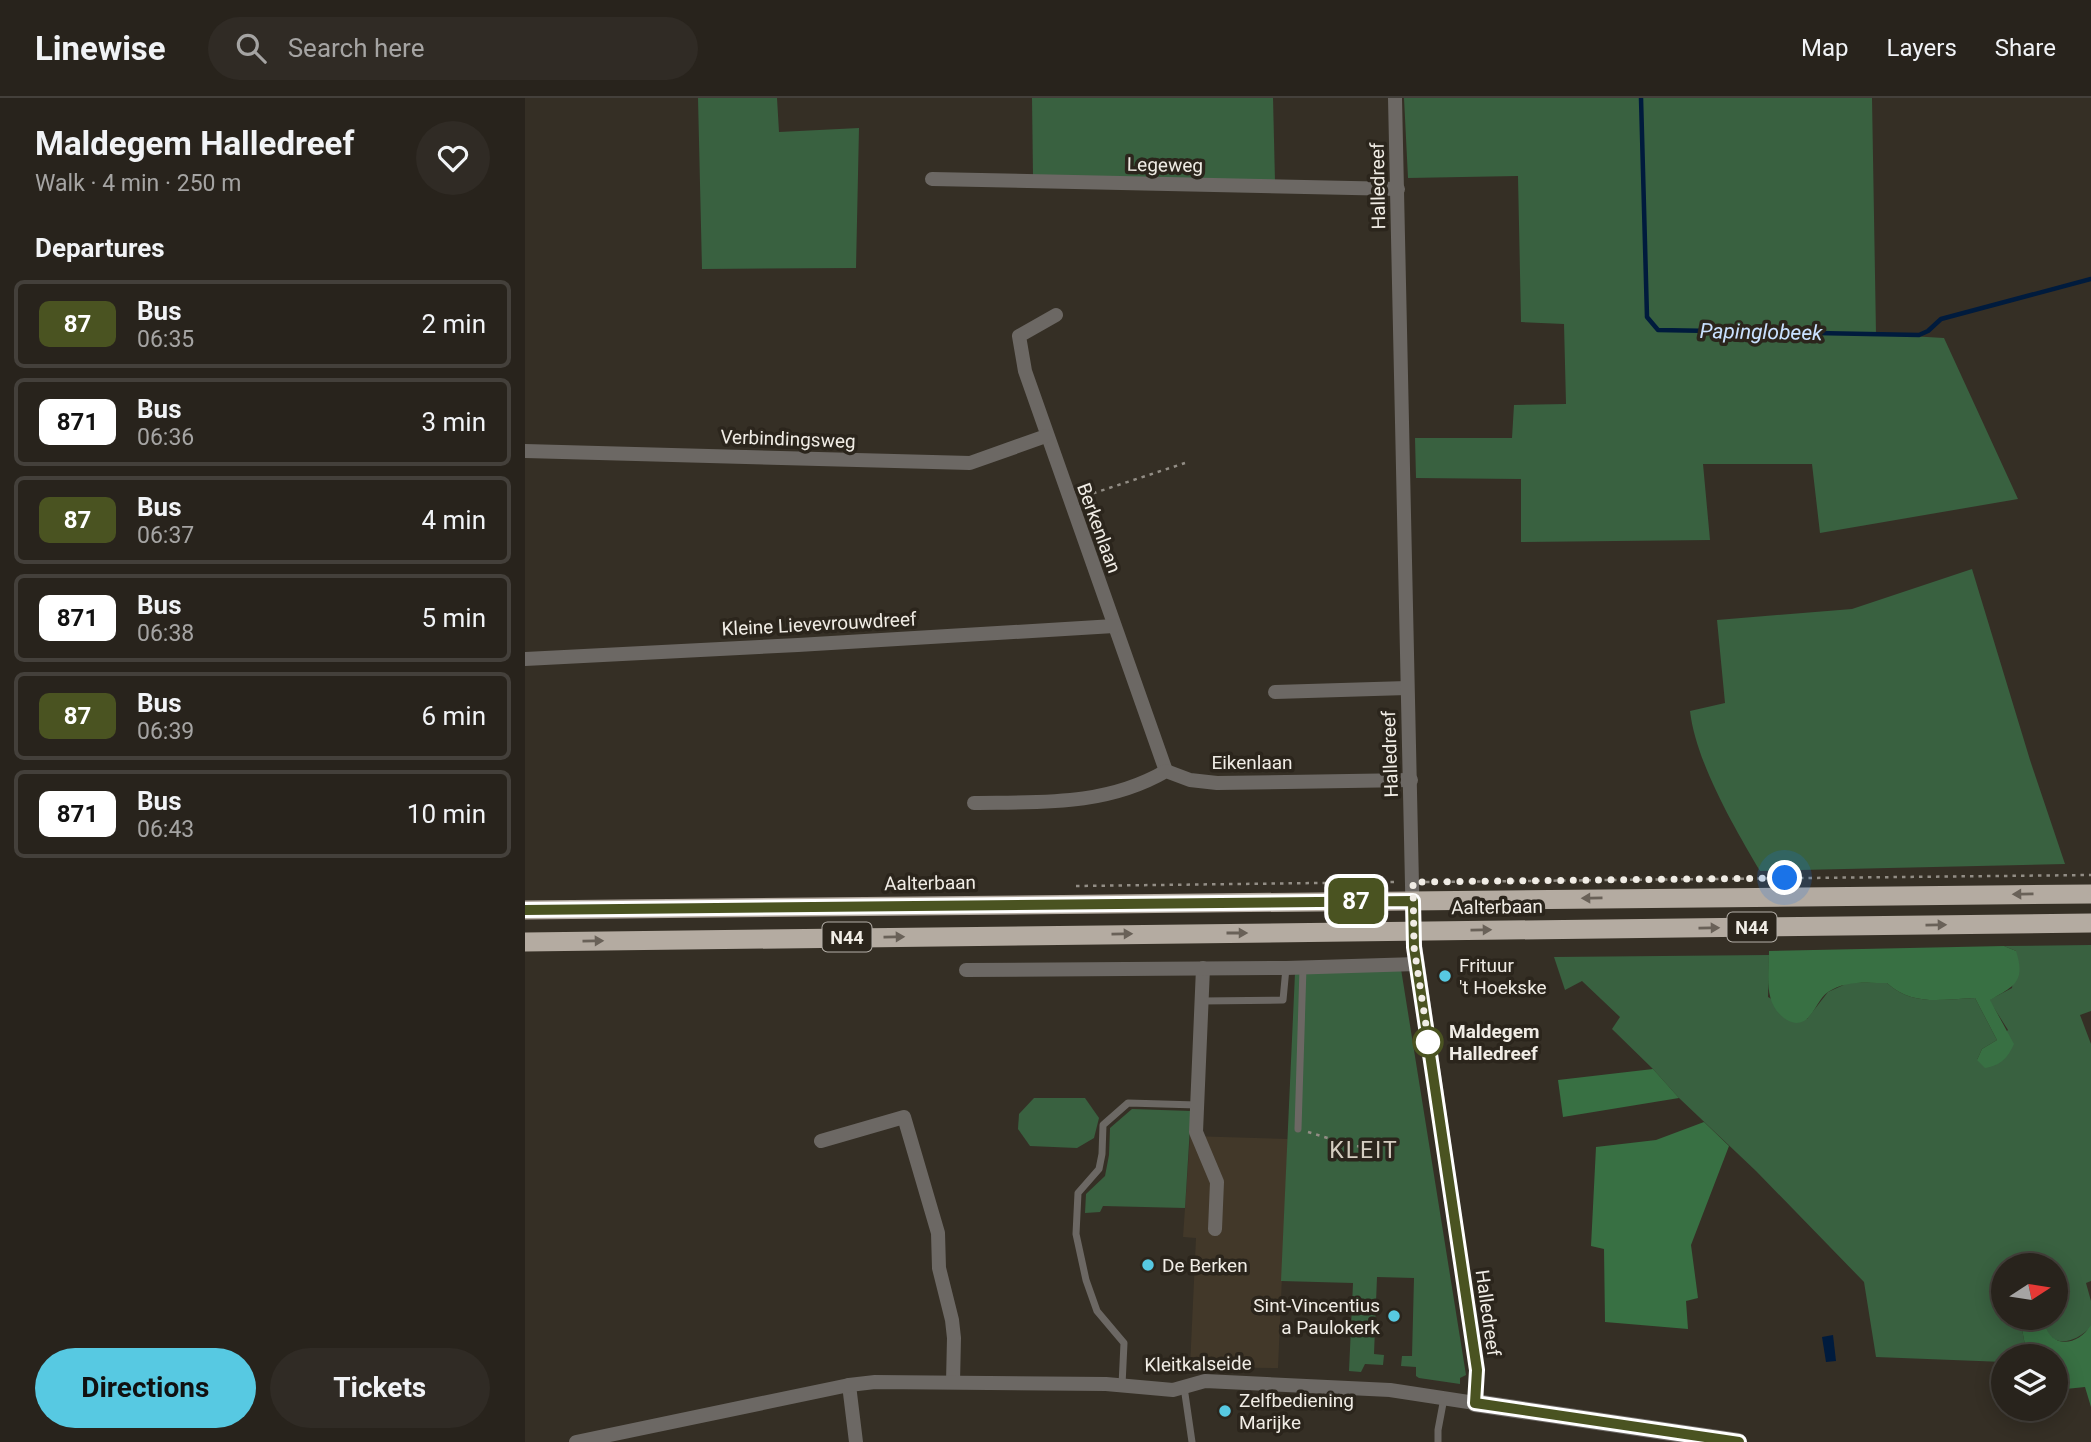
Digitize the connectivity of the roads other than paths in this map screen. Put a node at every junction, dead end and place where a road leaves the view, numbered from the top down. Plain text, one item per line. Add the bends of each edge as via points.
1 (1395, 98) edge
2 (932, 179) dead end
3 (1398, 189) junction
4 (1056, 315) dead end
5 (1046, 436) junction
6 (525, 451) edge
7 (1114, 626) junction
8 (525, 659) edge
9 (1408, 688) junction
10 (1275, 692) dead end
11 (1166, 771) junction
12 (1411, 780) junction
13 (974, 803) dead end
14 (1413, 891) junction
15 (2091, 894) edge
16 (525, 910) edge
17 (2091, 923) edge
18 (1413, 931) junction
19 (525, 942) edge
20 (1417, 964) junction
21 (1203, 968) junction
22 (1286, 968) junction
23 (1303, 968) junction
24 (966, 970) dead end
25 (1202, 1001) junction
26 (1198, 1105) junction
27 (1298, 1129) road end
28 (821, 1142) dead end
29 (1215, 1229) dead end
30 (953, 1382) junction
31 (849, 1385) junction
32 (1122, 1385) junction
33 (1184, 1387) junction
34 (1444, 1398) junction
35 (1475, 1403) junction
36 (576, 1442) edge
37 (856, 1442) edge
38 (1192, 1442) edge
39 (1438, 1442) edge
40 (1738, 1442) edge

1 - 3 street, Halledreef
2 - 3 street, Legeweg
3 - 9 street, Halledreef
4 - 5 street, Berkenlaan via 1019,336
5 - 6 street, Verbindingsweg via 970,463
5 - 7 street, Berkenlaan
7 - 8 street, Kleine Lievevrouwdreef
7 - 11 street, Berkenlaan
9 - 10 street
9 - 12 street, Halledreef
11 - 12 street, Eikenlaan via 1217,783
11 - 13 street via 1114,793 1077,801
12 - 14 street, Halledreef
15 -> 14 highway, Aalterbaan / N44
14 - 16 highway, Aalterbaan / N44
14 - 18 street, Halledreef
18 -> 17 highway, Aalterbaan / N44
19 -> 18 highway, Aalterbaan / N44
18 - 20 street, Halledreef
20 - 23 street
20 - 35 street, Halledreef via 1477,1370
21 - 22 street
21 - 24 street
21 - 25 street
22 - 23 street
22 - 25 lane via 1283,1000
23 - 27 lane
25 - 26 street
26 - 29 street via 1196,1132 1217,1182
26 - 32 lane via 1128,1103 1103,1125 1099,1169 1078,1193 1076,1234 1086,1280 1097,1311 1123,1343
28 - 30 street via 904,1117 938,1233 939,1268 954,1338
30 - 31 street, Kleitkalseide
30 - 32 street, Kleitkalseide
31 - 36 street, Kleitkalseide
31 - 37 street
32 - 33 street, Kleitkalseide
33 - 34 street, Kleitkalseide via 1205,1381 1390,1390
33 - 38 lane
34 - 35 street, Kleitkalseide
34 - 39 lane
35 - 40 street, Kleitkalseide

